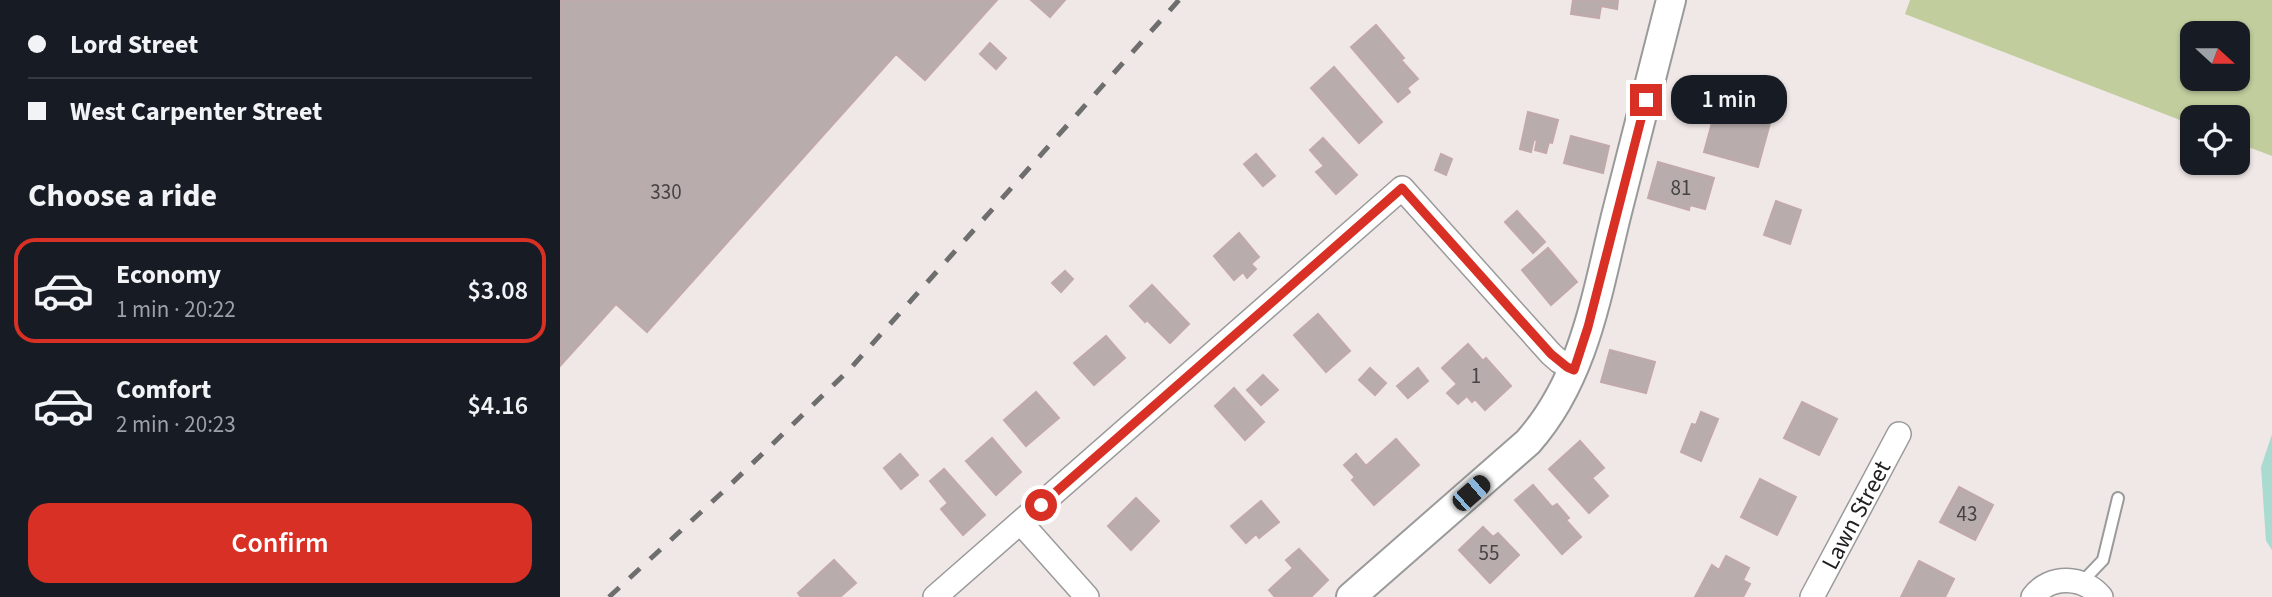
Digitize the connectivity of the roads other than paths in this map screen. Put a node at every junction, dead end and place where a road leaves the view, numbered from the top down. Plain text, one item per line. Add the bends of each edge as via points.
1 (1671, 0) edge
2 (1574, 370) junction
3 (1899, 434) dead end
4 (2118, 498) dead end
5 (1021, 523) junction
6 (2081, 583) junction
7 (935, 597) edge
8 (1087, 597) edge
9 (1351, 597) edge
10 (1812, 597) edge
11 (2033, 597) edge
12 (2101, 597) edge

1 - 2 street
2 - 5 street via 1551,354 1402,188
2 - 9 street via 1555,408 1528,442
3 - 10 street, Lawn Street
4 - 6 lane via 2103,560
5 - 7 street
5 - 8 street
6 - 11 street via 2060,580
6 - 12 street

